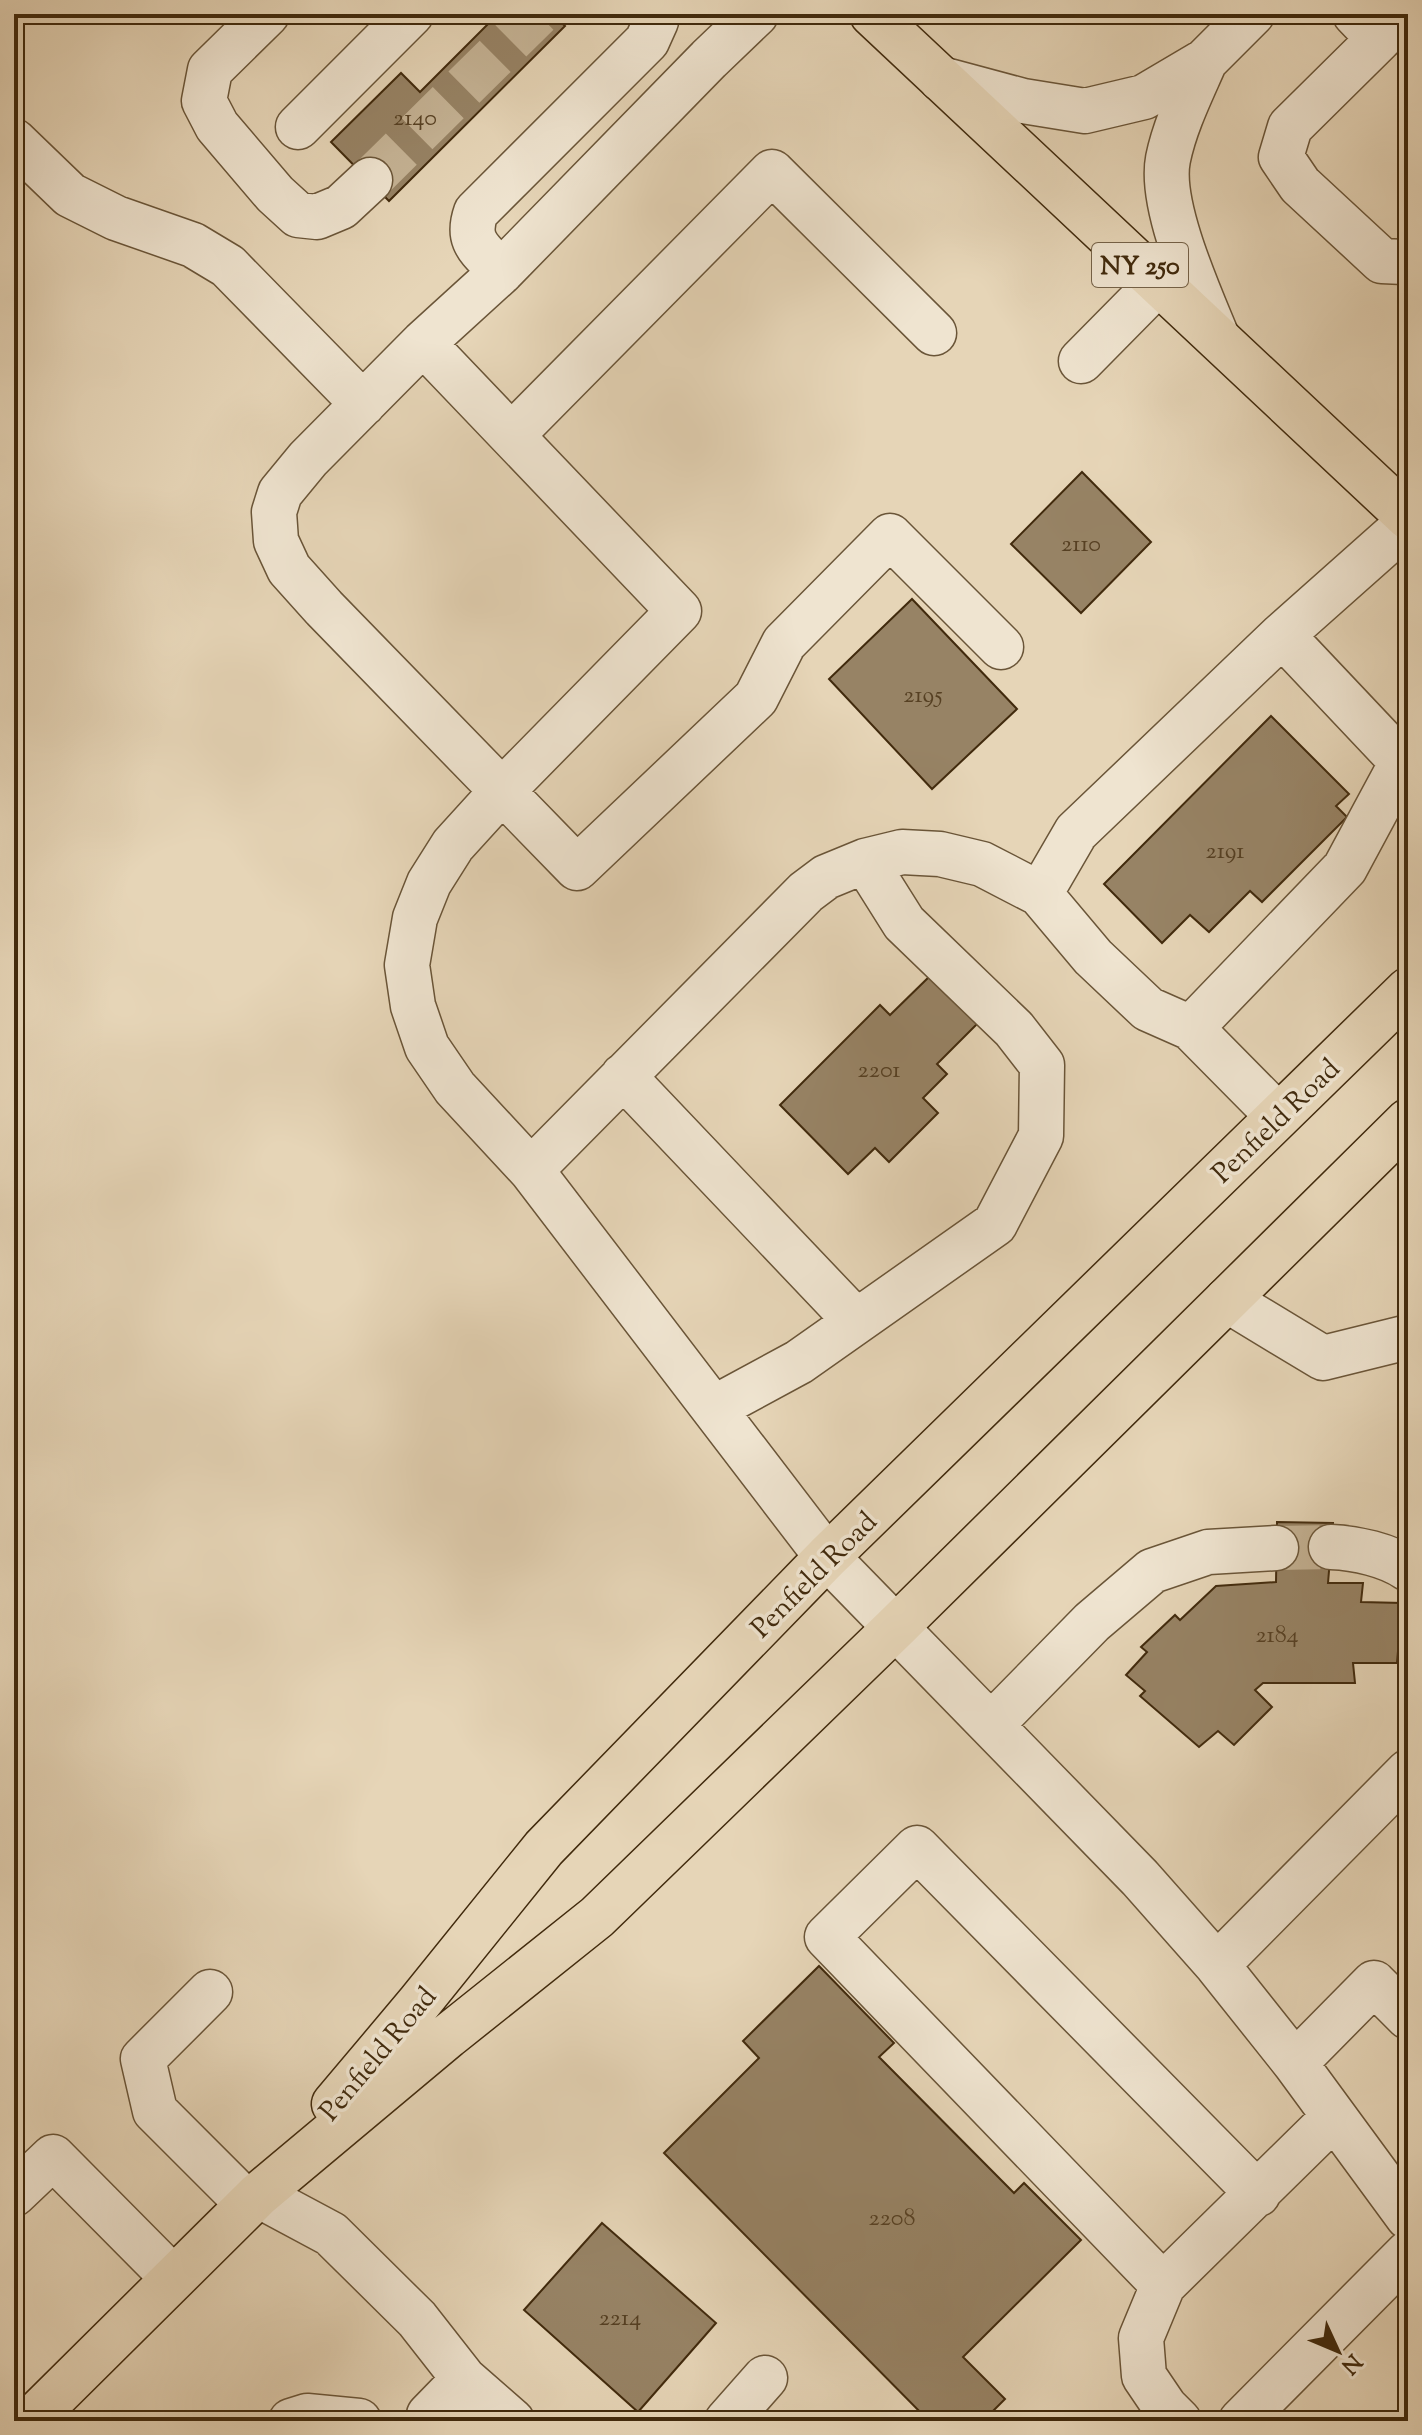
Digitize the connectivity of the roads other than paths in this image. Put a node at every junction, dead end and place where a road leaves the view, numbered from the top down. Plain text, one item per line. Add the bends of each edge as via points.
1 (267, 14) edge
2 (411, 14) edge
3 (655, 14) edge
4 (756, 14) edge
5 (872, 14) edge
6 (1252, 14) edge
7 (1380, 22) edge
8 (1205, 61) junction
9 (941, 79) junction
10 (298, 127) dead end
11 (14, 141) edge
12 (370, 180) tunnel mouth
13 (1408, 259) edge
14 (501, 272) junction
15 (1159, 282) junction
16 (934, 333) dead end
17 (1217, 337) junction
18 (423, 343) junction
19 (1081, 361) dead end
20 (363, 404) junction
21 (512, 435) junction
22 (1408, 517) edge
23 (1408, 523) edge
24 (1282, 635) junction
25 (1001, 647) dead end
26 (503, 790) junction
27 (884, 856) junction
28 (1040, 894) junction
29 (1408, 990) edge
30 (1191, 1028) junction
31 (623, 1076) junction
32 (1278, 1116) junction
33 (1408, 1121) edge
34 (531, 1170) junction
35 (1227, 1300) junction
36 (856, 1321) junction
37 (1408, 1337) edge
38 (714, 1408) junction
39 (1331, 1547) tunnel mouth
40 (1276, 1548) tunnel mouth
41 (827, 1557) junction
42 (1408, 1569) edge
43 (896, 1627) junction
44 (991, 1725) junction
45 (1408, 1772) edge
46 (1217, 1965) junction
47 (210, 1992) dead end
48 (1408, 2017) edge
49 (1295, 2063) junction
50 (1334, 2117) junction
51 (14, 2194) edge
52 (1258, 2194) junction
53 (253, 2199) junction
54 (1408, 2217) edge
55 (1408, 2253) edge
56 (172, 2277) junction
57 (1163, 2285) junction
58 (765, 2378) dead end
59 (464, 2379) junction
60 (428, 2418) edge
61 (346, 2420) edge
62 (30, 2421) edge
63 (291, 2421) edge
64 (386, 2421) edge
65 (512, 2421) edge
66 (727, 2421) edge
67 (1179, 2421) edge
68 (1241, 2421) edge

1 - 12 lane via 210,70 204,101 217,126 298,215 317,217 341,207
2 - 10 lane
3 - 14 lane via 647,41 476,212 470,228 475,243
4 - 14 lane
5 - 9 main road, NY 250
6 - 8 lane
7 - 13 lane via 1290,127 1281,157 1300,185 1382,261
8 - 9 lane via 1144,97 1085,111
8 - 17 lane via 1180,116 1167,162 1169,200
9 - 15 main road, NY 250
11 - 20 lane via 70,195 193,245 228,266
14 - 18 lane
15 - 17 main road, NY 250
15 - 19 lane
16 - 21 lane via 772,172
17 - 22 main road, NY 250
18 - 20 lane
18 - 21 lane
20 - 26 lane via 280,493 274,512 276,541 289,569 324,608
21 - 26 lane via 679,611
23 - 24 lane
24 - 28 lane via 1076,832
24 - 30 lane via 1402,762 1345,868
25 - 26 lane via 890,536 784,643 756,698 577,868
26 - 34 lane via 453,845 429,883 415,918 407,965 427,1047 455,1088
27 - 28 lane via 940,854 982,864
27 - 31 lane via 826,877 806,892
27 - 36 lane via 904,923 1014,1029 1042,1065 1041,1136 995,1224
28 - 30 lane via 1093,957 1148,1009
29 - 32 main road, Penfield Road
30 - 32 lane
31 - 34 lane
31 - 36 lane
32 - 41 main road, Penfield Road
33 - 35 main road, Penfield Road
34 - 38 lane
35 - 37 lane via 1323,1358
35 - 43 main road, Penfield Road
36 - 38 lane via 799,1362
38 - 41 lane
39 - 42 lane via 1350,1548
40 - 44 lane via 1208,1552 1152,1571 1092,1622
41 - 43 lane
41 - 53 main road, Penfield Road via 544,1848
43 - 44 lane
43 - 53 main road, Penfield Road via 597,1917
44 - 46 lane
45 - 46 lane
46 - 49 lane
47 - 53 lane via 143,2059 155,2111
48 - 49 lane via 1374,1983
49 - 50 lane
50 - 52 lane
50 - 54 lane
51 - 56 lane via 53,2157
52 - 57 lane
52 - 57 lane via 917,1848 827,1937
53 - 56 main road, Penfield Road
53 - 59 lane via 331,2234 417,2319
55 - 68 lane
56 - 62 main road, Penfield Road
57 - 67 lane via 1141,2338 1144,2376
58 - 66 lane
59 - 60 lane
59 - 65 lane
60 - 64 lane
61 - 63 lane via 307,2416

